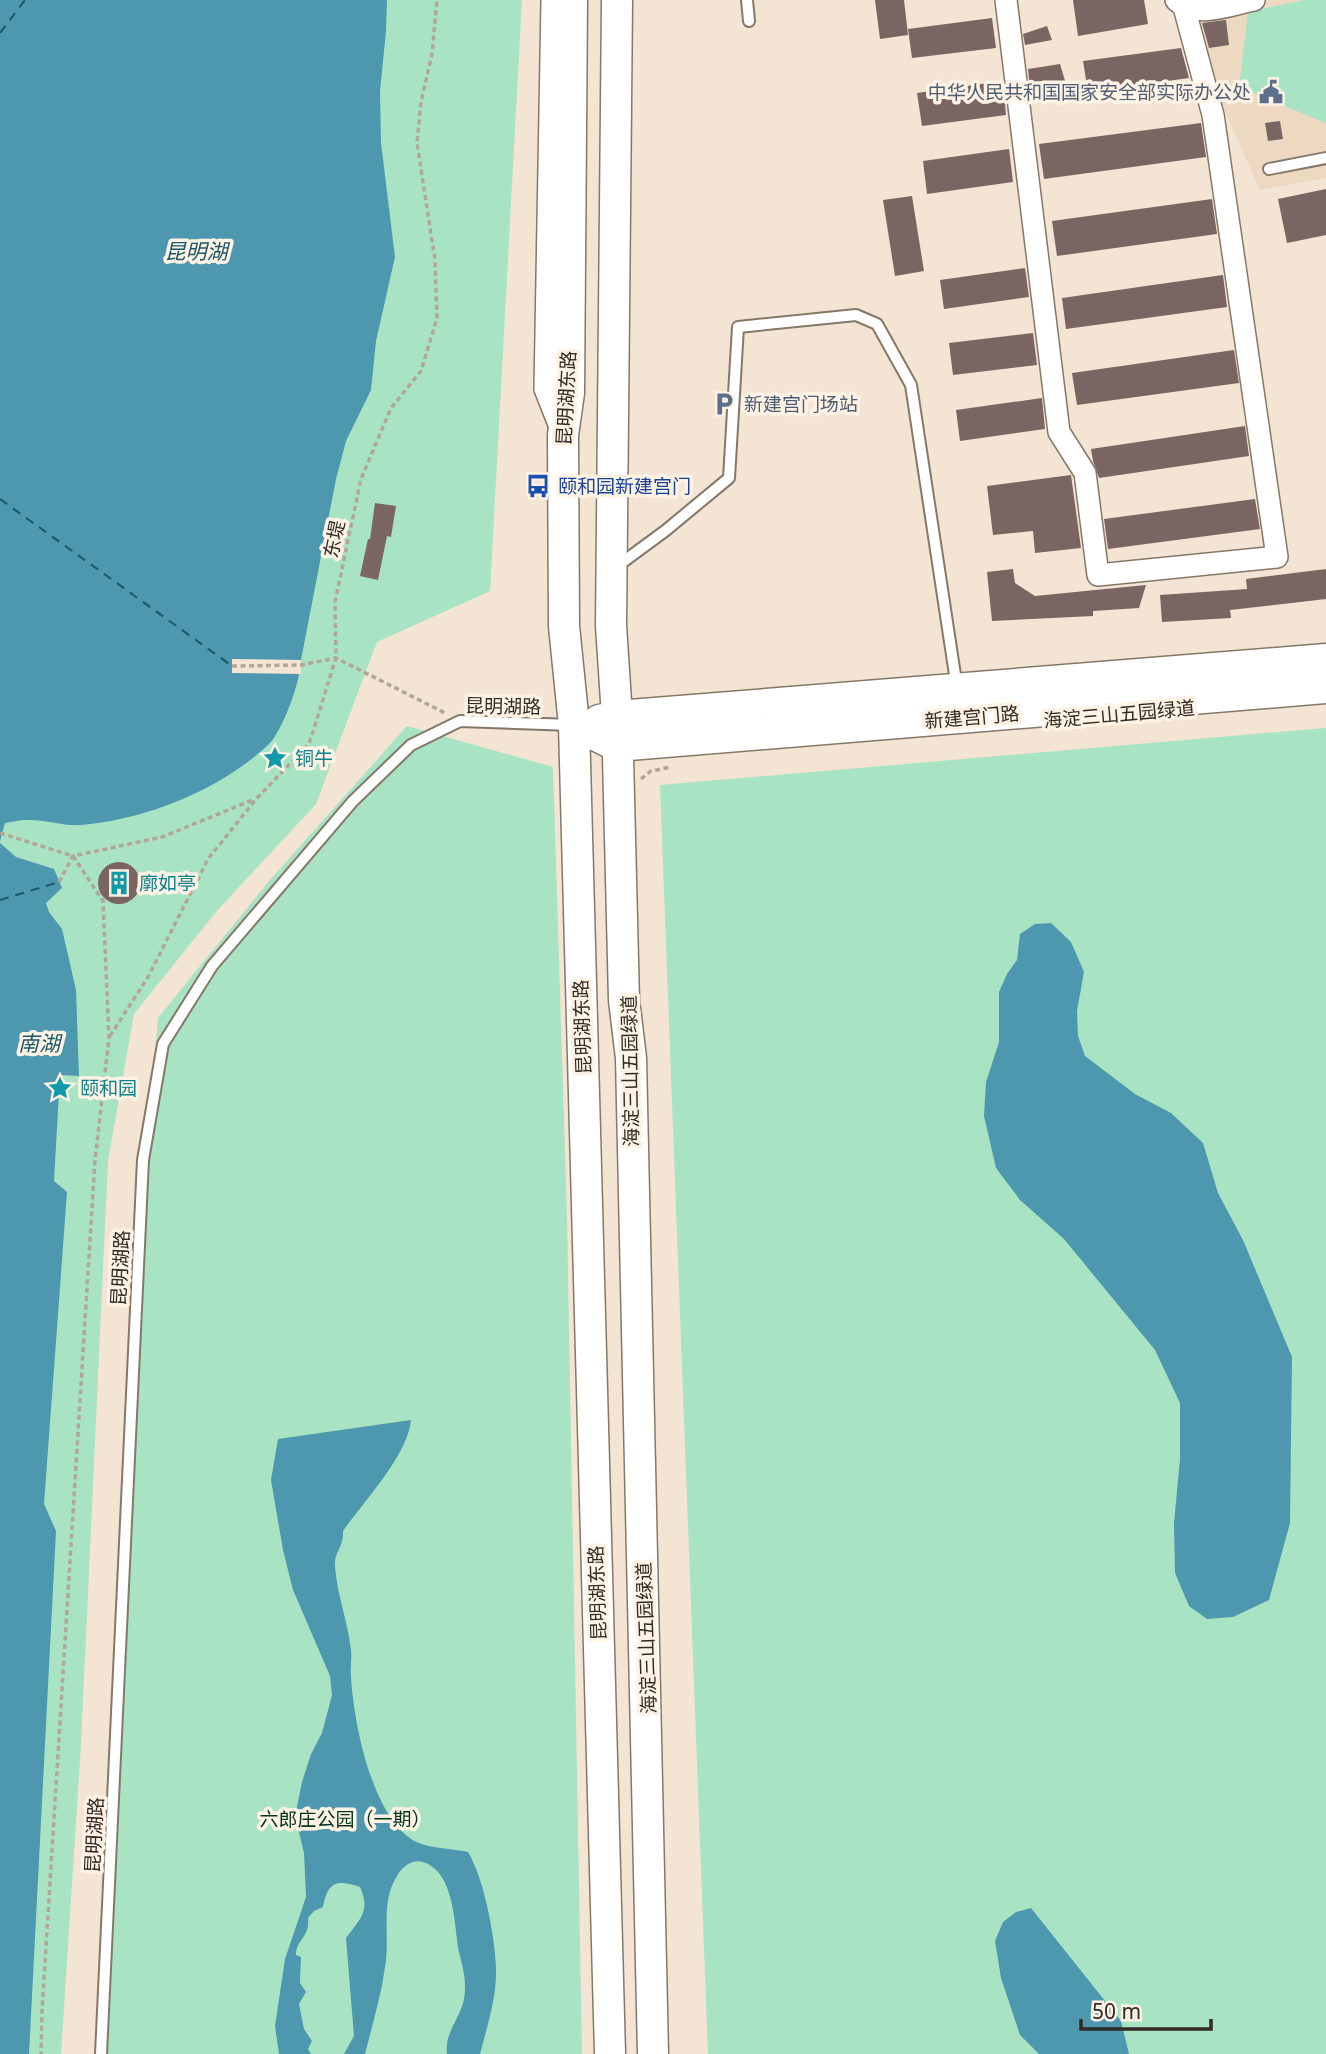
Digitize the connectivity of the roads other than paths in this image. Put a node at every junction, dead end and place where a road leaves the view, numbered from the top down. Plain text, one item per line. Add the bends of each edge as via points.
1 (552, 0) edge
2 (572, 0) edge
3 (617, 0) edge
4 (747, 0) edge
5 (1006, 0) edge
6 (1254, 0) edge
7 (1180, 4) edge
8 (750, 21) dead end
9 (1326, 158) edge
10 (1269, 169) dead end
11 (563, 435) junction
12 (611, 571) junction
13 (1326, 659) edge
14 (1326, 688) edge
15 (957, 689) junction
16 (617, 716) junction
17 (574, 725) junction
18 (617, 746) junction
19 (101, 2054) edge
20 (610, 2054) edge
21 (653, 2054) edge

1 - 11 street via 545,389
2 - 11 main road, 昆明湖东路 via 569,393
3 - 12 main road
4 - 8 lane
5 - 7 street via 1059,432 1085,473 1098,575 1277,557 1213,115
6 - 7 street via 1207,10
9 - 10 lane
11 - 17 main road, 昆明湖东路 via 564,626
12 - 15 lane via 729,478 738,327 856,315 877,324 911,385
12 - 16 main road
13 - 15 main road, 新建宫门路
14 - 18 main road, 新建宫门路
15 - 16 main road, 新建宫门路
16 - 17 main road, 新建宫门路
16 - 18 main road
17 - 18 main road
17 - 19 lane, 昆明湖路 via 460,721 411,746 347,808 212,966 163,1044 143,1160
17 - 20 main road, 昆明湖东路
18 - 21 main road via 624,1000 631,1058

